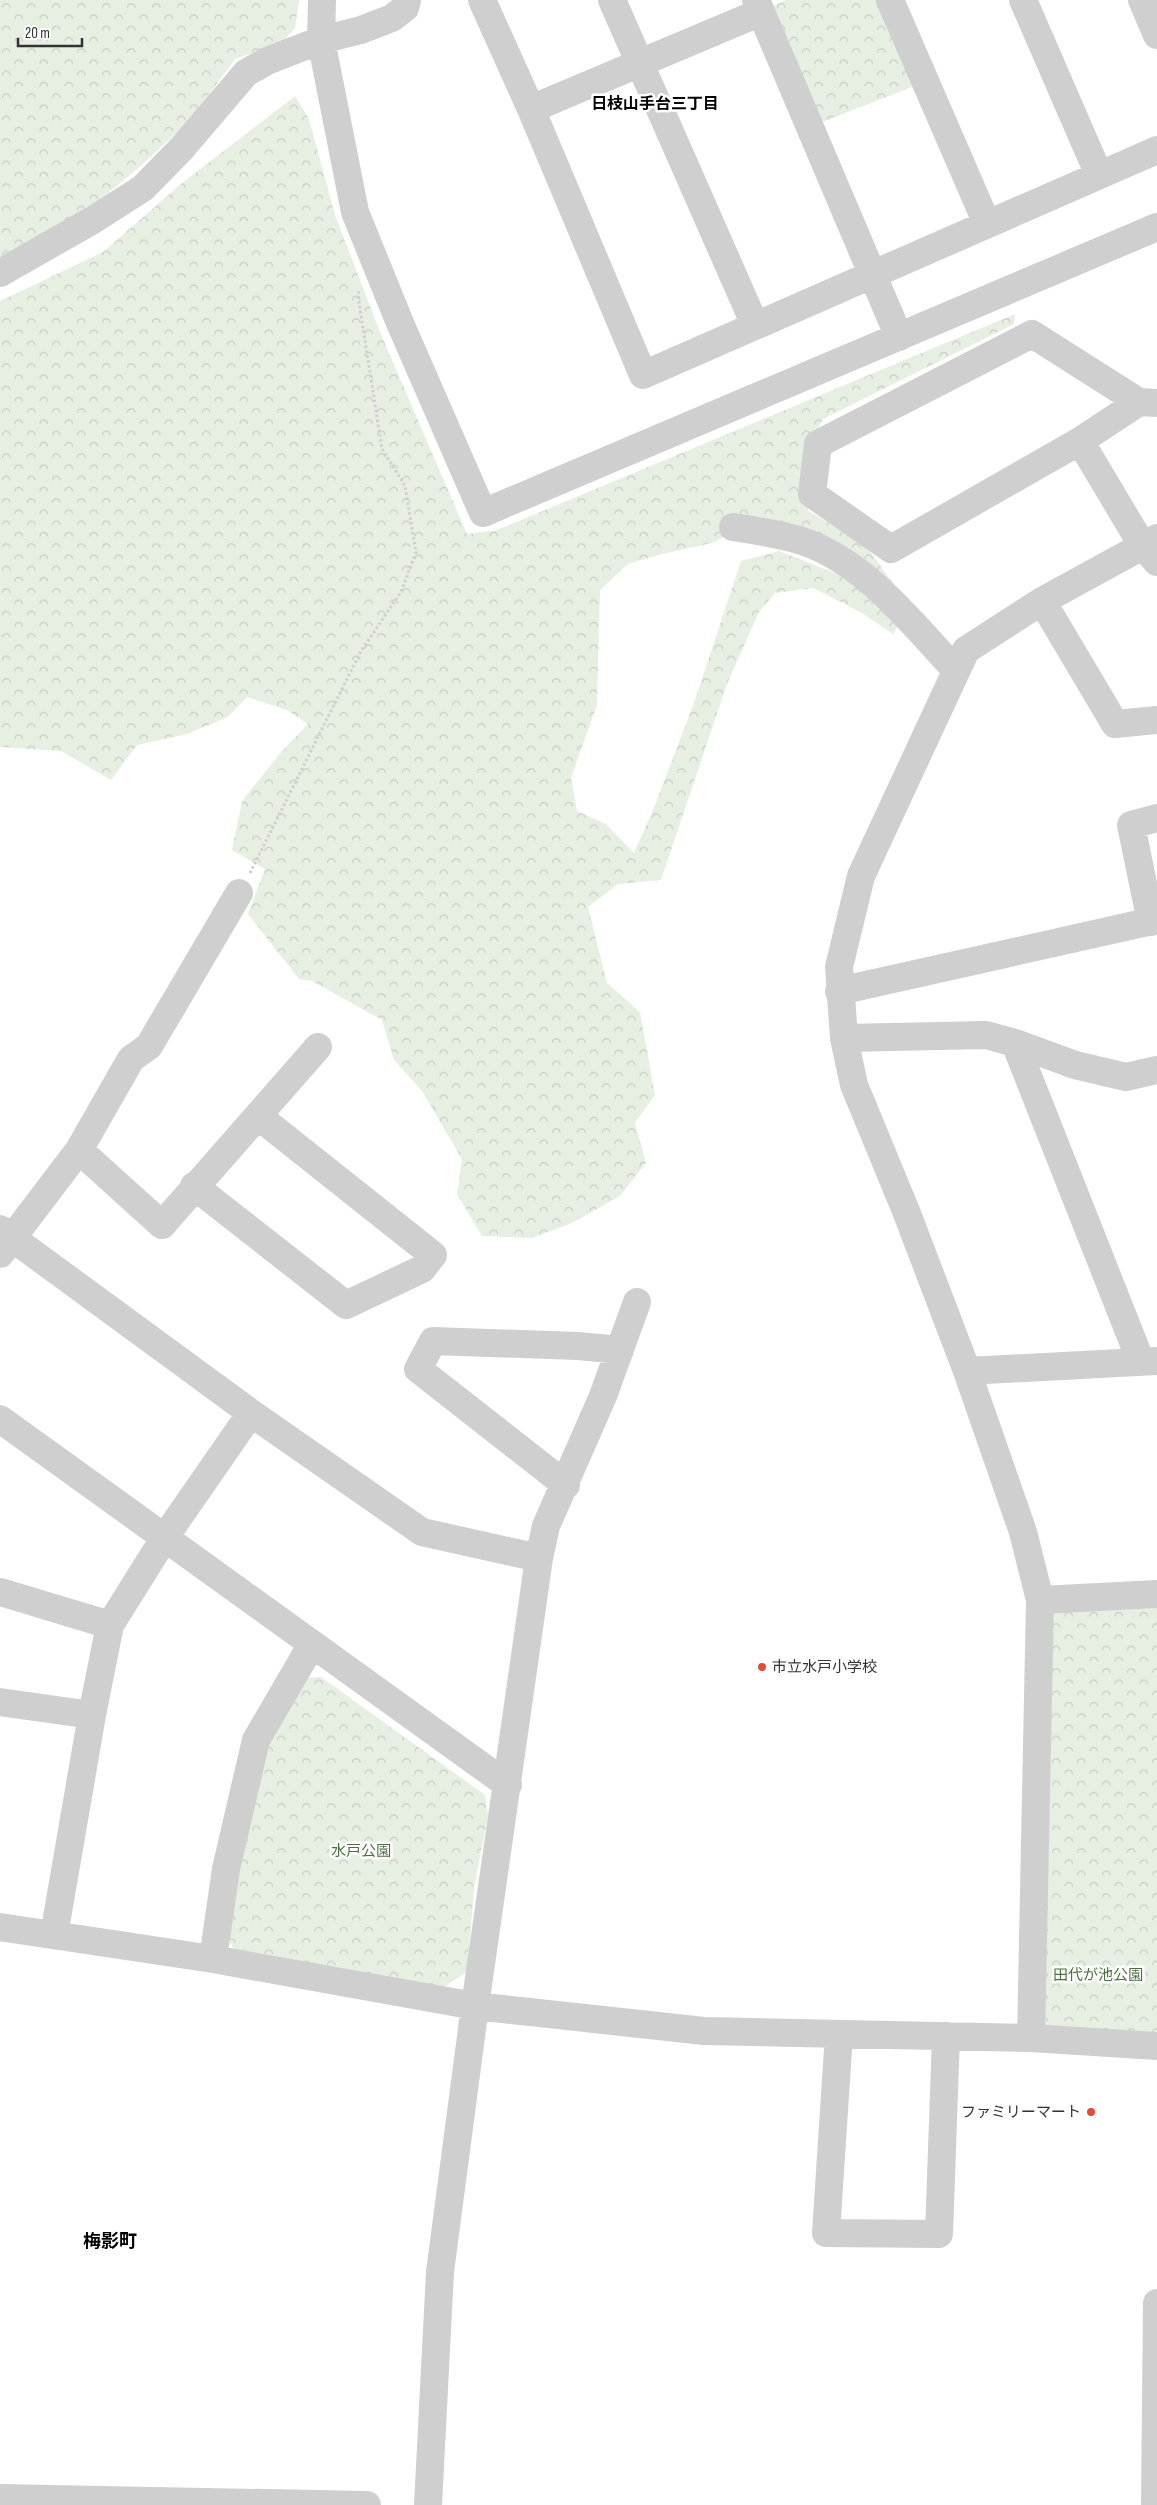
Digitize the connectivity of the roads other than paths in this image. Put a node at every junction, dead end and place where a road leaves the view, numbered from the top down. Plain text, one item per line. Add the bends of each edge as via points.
1 (322, 0) edge
2 (407, 0) edge
3 (482, 0) edge
4 (612, 0) edge
5 (890, 0) edge
6 (1022, 0) edge
7 (1142, 0) edge
8 (758, 6) edge
9 (1157, 34) edge
10 (321, 40) junction
11 (640, 63) junction
12 (531, 109) junction
13 (1157, 150) edge
14 (1099, 175) junction
15 (987, 224) junction
16 (1157, 227) edge
17 (0, 273) edge
18 (871, 275) junction
19 (755, 325) junction
20 (899, 337) junction
21 (1148, 402) edge
22 (1080, 441) junction
23 (733, 527) dead end
24 (1152, 548) edge
25 (1042, 601) junction
26 (956, 670) junction
27 (1157, 720) edge
28 (1157, 818) edge
29 (239, 893) road end
30 (1154, 921) edge
31 (839, 990) junction
32 (844, 1038) junction
33 (1015, 1043) junction
34 (318, 1046) dead end
35 (1157, 1070) edge
36 (258, 1116) junction
37 (79, 1150) junction
38 (194, 1186) junction
39 (4, 1241) edge
40 (637, 1302) dead end
41 (620, 1350) junction
42 (1149, 1361) edge
43 (967, 1371) junction
44 (251, 1413) junction
45 (0, 1419) edge
46 (566, 1485) junction
47 (165, 1537) junction
48 (539, 1558) junction
49 (0, 1592) edge
50 (1157, 1594) edge
51 (1040, 1600) junction
52 (110, 1625) junction
53 (312, 1644) junction
54 (0, 1702) edge
55 (92, 1715) junction
56 (508, 1785) junction
57 (0, 1927) edge
58 (54, 1935) junction
59 (213, 1959) junction
60 (475, 2006) junction
61 (839, 2034) junction
62 (946, 2036) junction
63 (1031, 2038) junction
64 (1157, 2046) edge
65 (1157, 2303) edge
66 (0, 2498) edge
67 (366, 2505) edge
68 (428, 2505) edge
69 (1155, 2505) edge

1 - 10 street
2 - 10 street via 405,8 392,18
3 - 12 street
4 - 11 street
5 - 15 street
6 - 14 street
7 - 9 street
8 - 11 street
8 - 18 street
10 - 17 street via 267,61 246,73 143,188
10 - 20 street via 355,212 483,513
11 - 12 street
11 - 19 street
12 - 19 street via 643,375
13 - 14 street
14 - 15 street
15 - 18 street
16 - 20 street
18 - 19 street
18 - 20 street
21 - 22 street
21 - 22 street via 1032,334 818,444 812,494 891,549
22 - 24 street
23 - 26 street via 806,542 838,559 867,580
24 - 25 street
25 - 26 street via 966,650
25 - 27 street via 1115,724
26 - 31 street via 862,876 839,967
28 - 30 street via 1131,825
29 - 37 street via 149,1046 131,1059
30 - 31 street
31 - 32 street
32 - 33 street via 986,1035
32 - 43 street via 854,1085
33 - 35 street via 1075,1065 1126,1077
33 - 42 street
34 - 36 street
36 - 38 street
36 - 38 street via 433,1254 422,1269 346,1305
37 - 38 street via 162,1225
37 - 39 street
39 - 44 street
40 - 41 street
41 - 46 street
41 - 46 street via 434,1341 418,1368
42 - 43 street
43 - 51 street via 1023,1532
44 - 47 street
44 - 48 street via 422,1532
45 - 47 street
46 - 48 street via 546,1526
47 - 52 street
47 - 53 street
48 - 56 street
49 - 52 street
50 - 51 street
51 - 63 street
52 - 55 street
53 - 56 street
53 - 59 street via 256,1740 226,1869
54 - 55 street
55 - 58 street
56 - 60 street
57 - 58 street
58 - 59 street
59 - 60 street
60 - 61 street via 704,2031
60 - 68 street via 440,2272
61 - 62 street
61 - 62 street via 826,2233 939,2234
62 - 63 street
63 - 64 street
65 - 69 street
66 - 67 street

